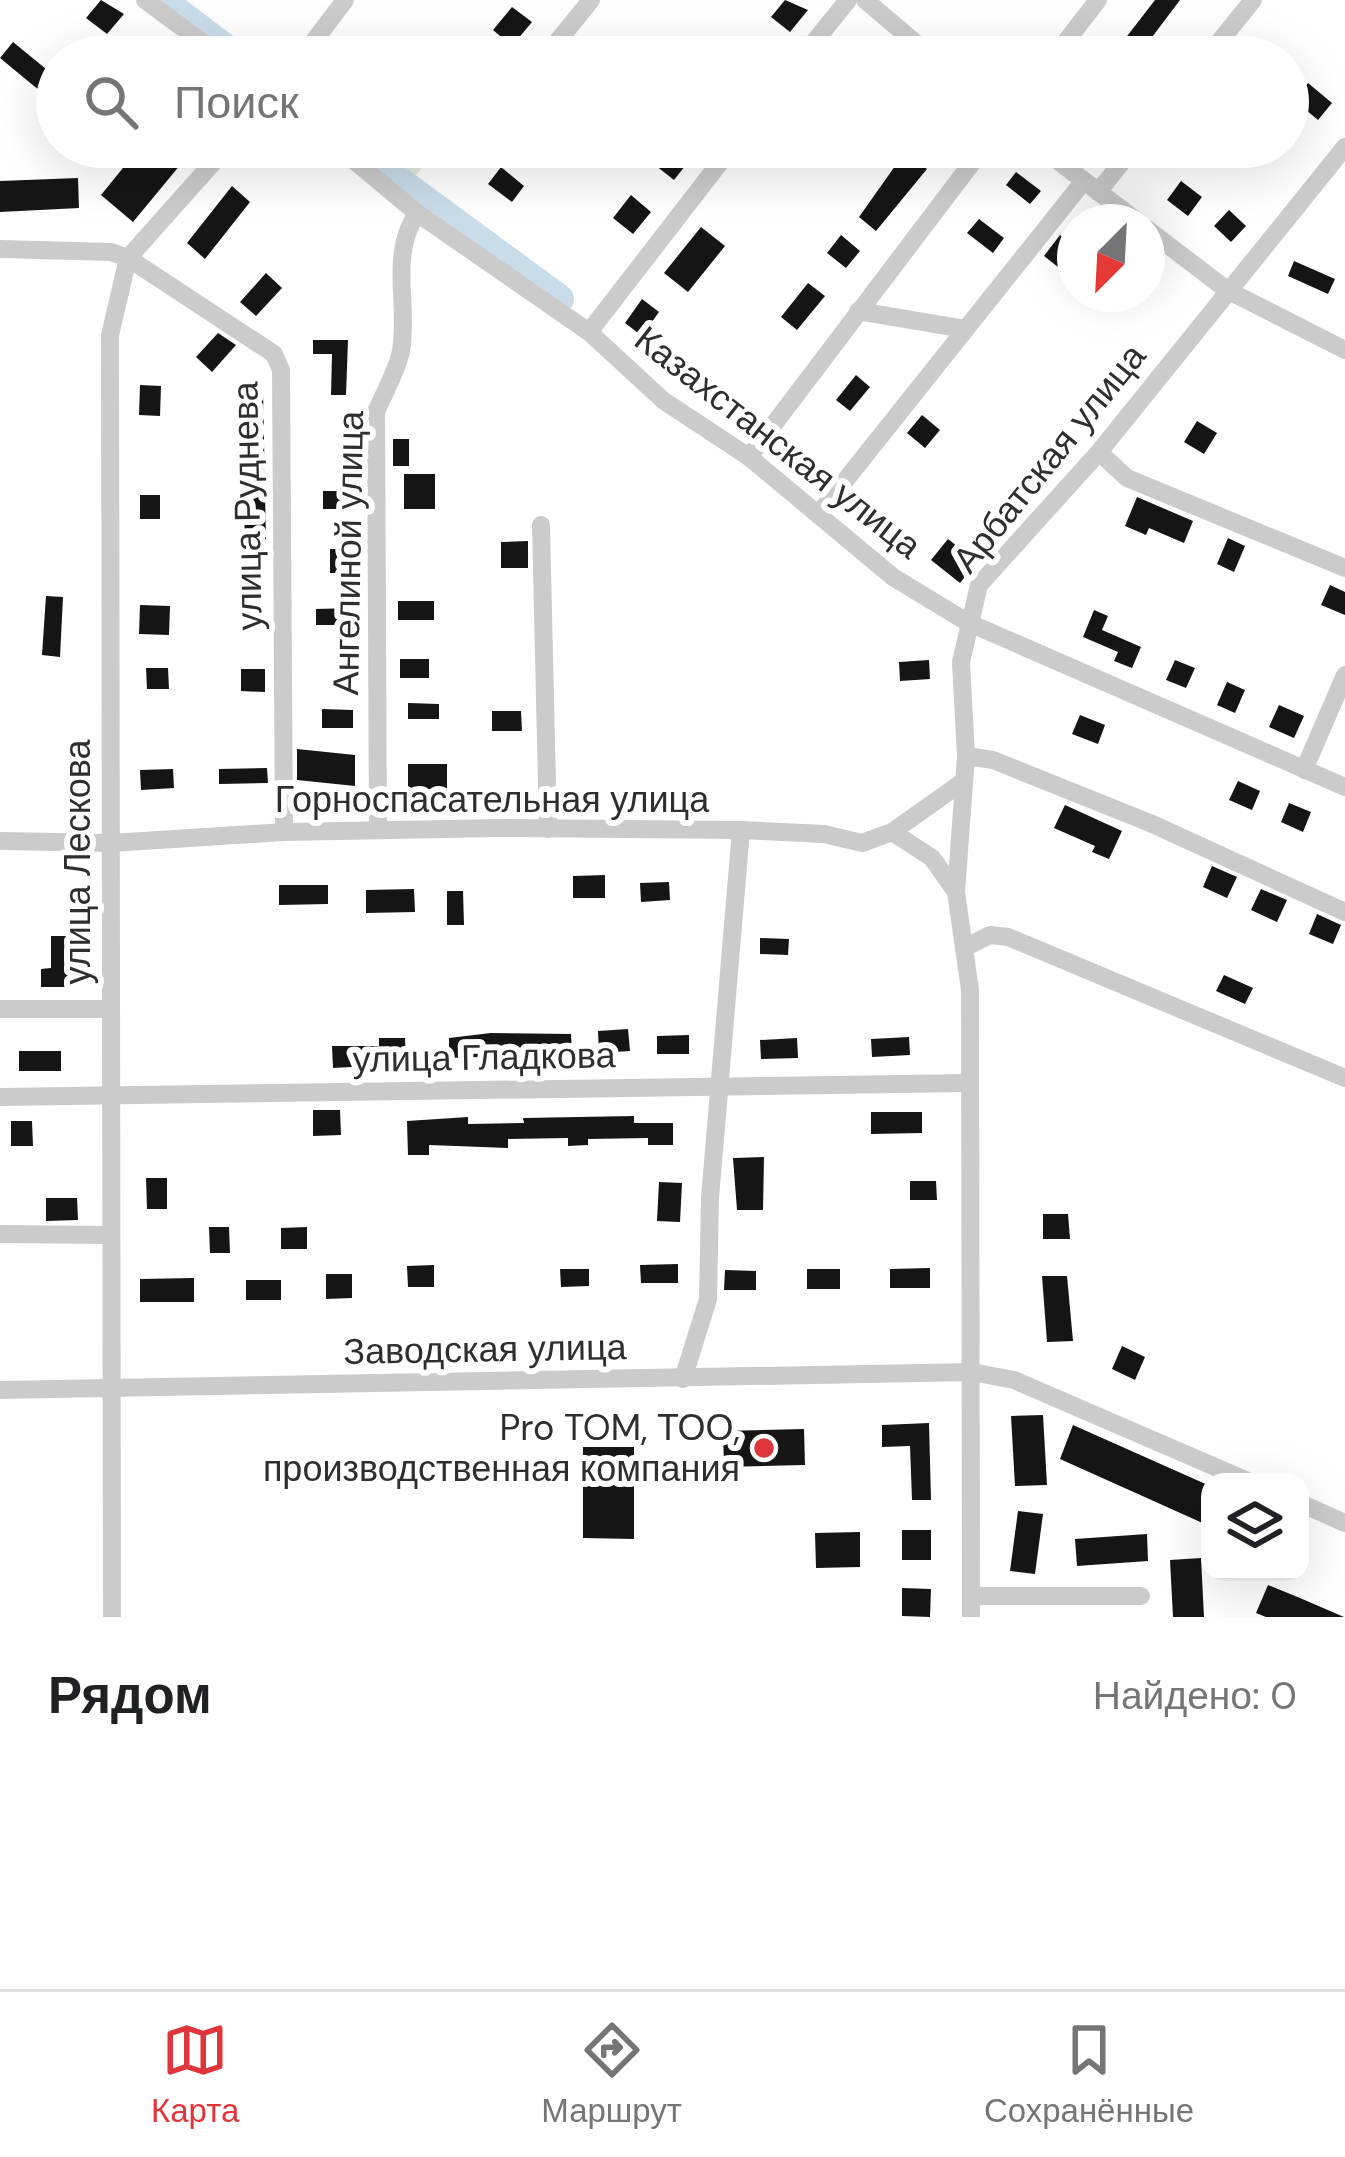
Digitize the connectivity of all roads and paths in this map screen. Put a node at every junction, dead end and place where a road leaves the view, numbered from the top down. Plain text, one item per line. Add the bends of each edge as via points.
1 (145, 0) edge
2 (345, 0) edge
3 (591, 0) edge
4 (848, 0) edge
5 (865, 0) edge
6 (1098, 0) edge
7 (1253, 0) edge
8 (194, 36) edge
9 (318, 36) edge
10 (562, 36) edge
11 (819, 36) edge
12 (907, 36) edge
13 (1070, 36) edge
14 (1224, 36) edge
15 (1345, 148) edge
16 (208, 168) edge
17 (363, 168) edge
18 (717, 168) edge
19 (969, 168) edge
20 (1067, 168) edge
21 (1111, 168) edge
22 (1091, 187) junction
23 (1114, 204) edge
24 (417, 213) junction
25 (1165, 243) edge
26 (0, 249) edge
27 (128, 258) junction
28 (1227, 290) junction
29 (858, 311) junction
30 (965, 329) junction
31 (589, 332) junction
32 (1345, 350) edge
33 (1099, 452) junction
34 (749, 457) junction
35 (820, 512) junction
36 (541, 525) dead end
37 (1345, 568) edge
38 (967, 622) junction
39 (1345, 675) edge
40 (966, 756) junction
41 (1304, 770) junction
42 (964, 781) junction
43 (1345, 788) edge
44 (378, 829) junction
45 (548, 829) junction
46 (741, 830) junction
47 (284, 832) junction
48 (892, 832) junction
49 (0, 841) edge
50 (111, 843) junction
51 (956, 892) junction
52 (1345, 912) edge
53 (964, 948) junction
54 (0, 1009) edge
55 (109, 1009) junction
56 (1345, 1078) edge
57 (968, 1083) junction
58 (722, 1086) junction
59 (0, 1097) edge
60 (110, 1097) junction
61 (0, 1234) edge
62 (110, 1234) junction
63 (972, 1372) junction
64 (682, 1379) junction
65 (109, 1388) junction
66 (0, 1390) edge
67 (1229, 1473) edge
68 (1309, 1508) edge
69 (1345, 1523) edge
70 (973, 1596) junction
71 (1141, 1596) dead end
72 (112, 1617) edge
73 (971, 1617) edge

1 - 8 street
2 - 9 street
3 - 10 street
4 - 11 street
5 - 12 street
6 - 13 street
7 - 14 street
15 - 28 street, Арбатская улица
16 - 27 street, улица Лескова
17 - 24 street, Казахстанская улица
18 - 31 street
19 - 29 street
20 - 22 street
21 - 22 street
22 - 23 street
22 - 30 street
24 - 31 street, Казахстанская улица
24 - 44 street, Ангелиной улица via 403,247 400,352 376,412
25 - 28 street
26 - 27 street
27 - 47 street, улица Руднева via 274,354 280,370
27 - 50 street, улица Лескова via 110,335
28 - 32 street
28 - 33 street, Арбатская улица
29 - 30 street
29 - 34 street
30 - 35 street
31 - 34 street, Казахстанская улица via 664,401
33 - 37 street via 1127,478
33 - 38 street, Арбатская улица via 979,585
34 - 35 street, Казахстанская улица
35 - 38 street, Казахстанская улица via 892,577
36 - 45 street
38 - 40 street, Арбатская улица
38 - 41 street, Казахстанская улица
39 - 41 street
40 - 42 street, Арбатская улица
40 - 52 street via 1150,823
41 - 43 street, Казахстанская улица
42 - 48 street
42 - 51 street, Арбатская улица
44 - 45 street, Горноспасательная улица
44 - 47 street, Горноспасательная улица
45 - 46 street, Горноспасательная улица
46 - 48 street, Горноспасательная улица via 862,843
46 - 58 street
47 - 50 street, Горноспасательная улица
48 - 51 street via 932,858
49 - 50 street, Горноспасательная улица
50 - 55 street, улица Лескова
51 - 53 street, Арбатская улица
53 - 56 street via 990,935 1008,937
53 - 57 street, Арбатская улица
54 - 55 street
55 - 60 street, улица Лескова
57 - 58 street, улица Гладкова
57 - 63 street, Арбатская улица
58 - 60 street, улица Гладкова
58 - 64 street via 708,1298
59 - 60 street, улица Гладкова
60 - 62 street, улица Лескова
61 - 62 street
62 - 65 street, улица Лескова
63 - 64 street, Заводская улица
63 - 67 street, Заводская улица via 1014,1380
63 - 70 street
64 - 65 street, Заводская улица
65 - 66 street, Заводская улица
65 - 72 street, улица Лескова
68 - 69 street
70 - 71 street
70 - 73 street

